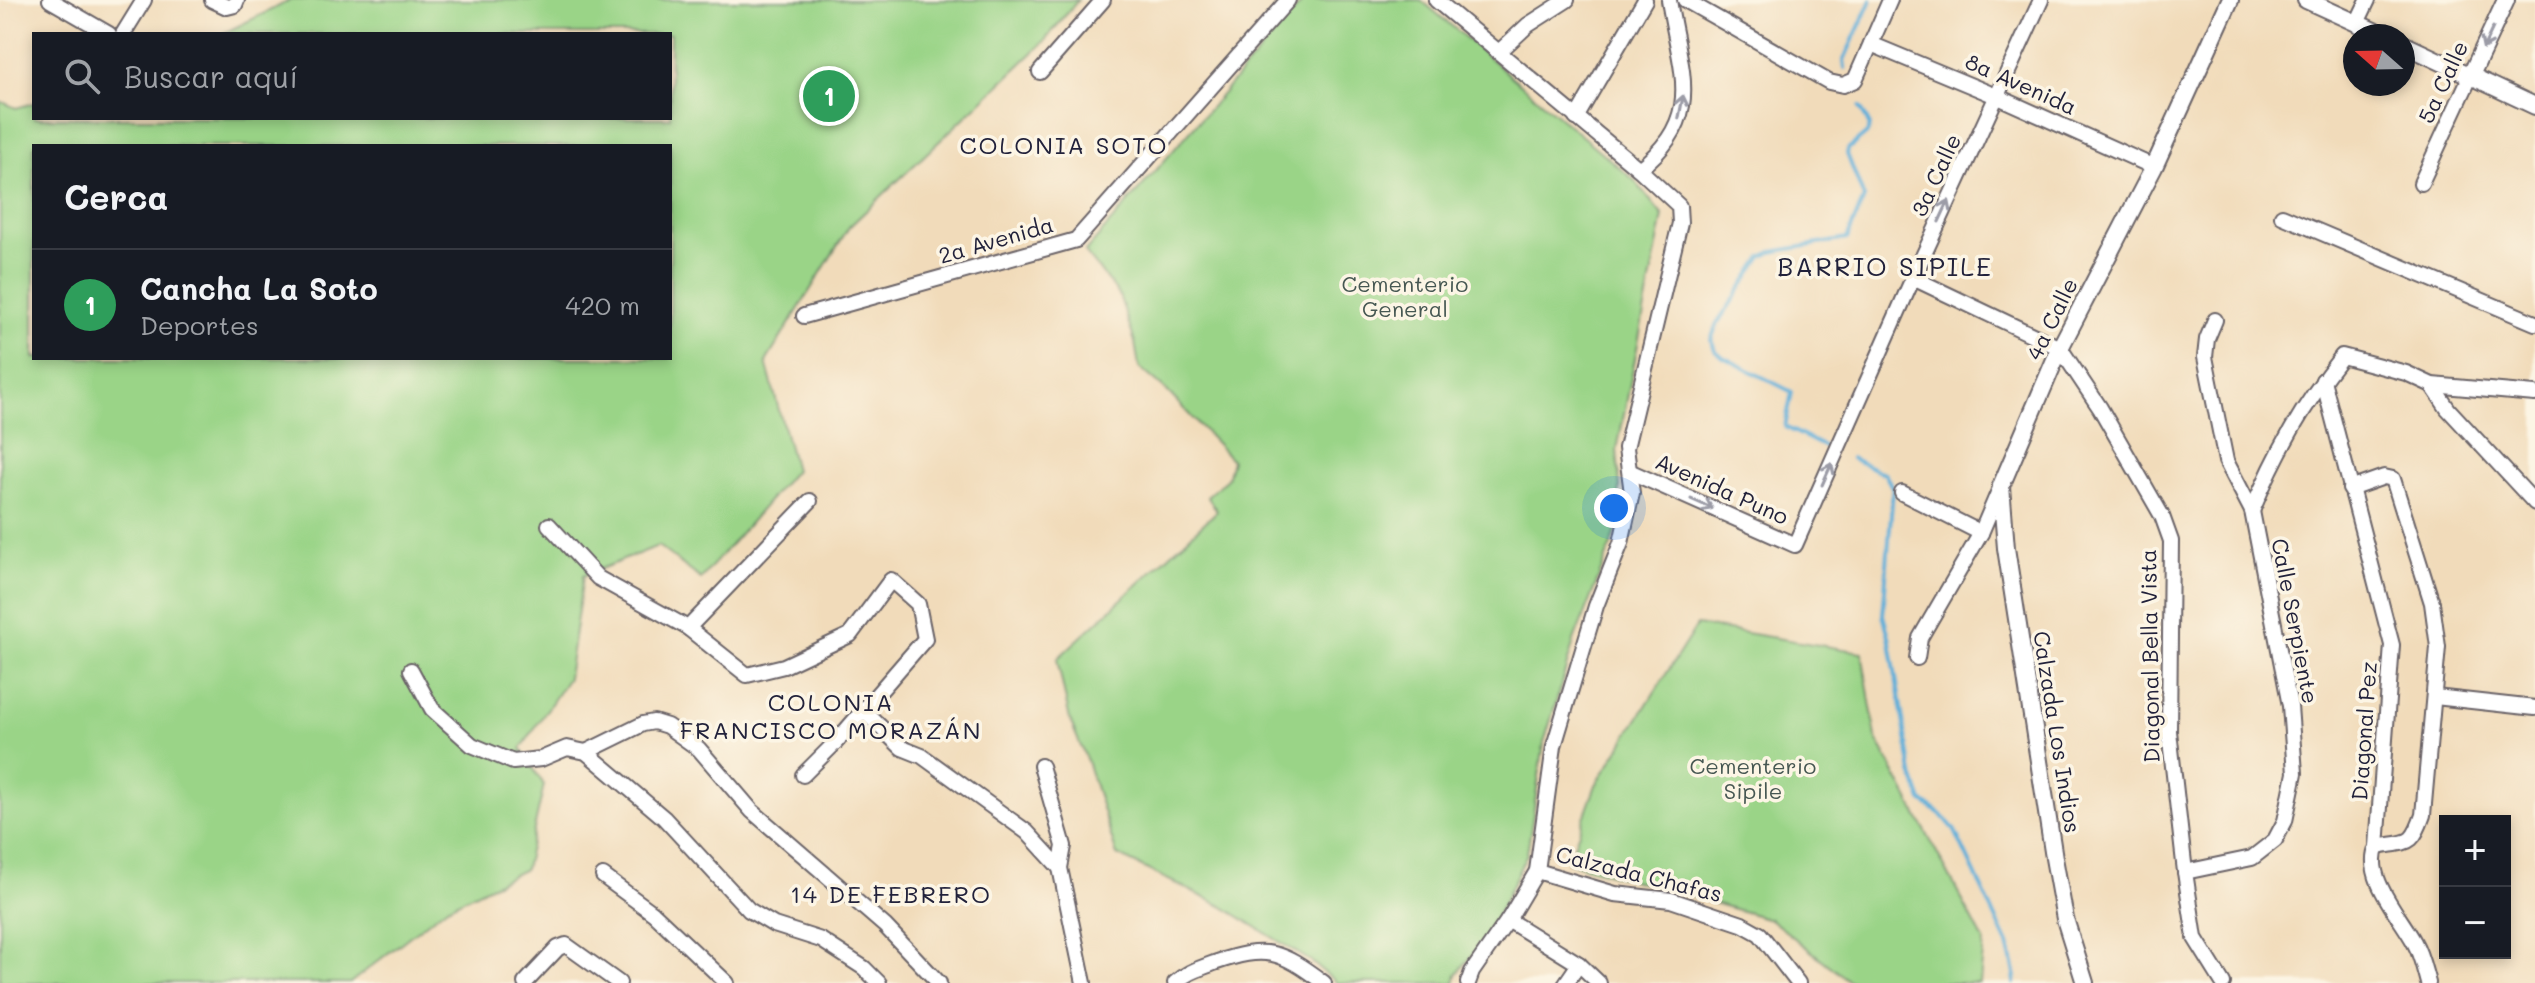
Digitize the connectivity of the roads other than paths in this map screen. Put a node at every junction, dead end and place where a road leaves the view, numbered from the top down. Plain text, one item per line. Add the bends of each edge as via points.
1 (50, 0) edge
2 (144, 0) edge
3 (212, 0) edge
4 (237, 0) edge
5 (1103, 0) edge
6 (1288, 0) edge
7 (1436, 0) edge
8 (1567, 0) edge
9 (1645, 0) edge
10 (1669, 0) edge
11 (1685, 0) edge
12 (1890, 0) edge
13 (2041, 0) edge
14 (2230, 0) edge
15 (2306, 0) edge
16 (2368, 0) edge
17 (2506, 0) edge
18 (2357, 23) joint
19 (106, 32) edge
20 (124, 32) edge
21 (1871, 44) junction
22 (2415, 49) edge
23 (1500, 51) junction
24 (1040, 72) dead end
25 (2471, 75) junction
26 (1996, 96) junction
27 (2535, 106) edge
28 (1576, 118) junction
29 (2154, 167) junction
30 (1639, 169) junction
31 (2421, 183) dead end
32 (2282, 216) dead end
33 (1913, 278) junction
34 (804, 316) dead end
35 (2215, 320) dead end
36 (2535, 323) edge
37 (2060, 348) junction
38 (2323, 380) junction
39 (2432, 385) junction
40 (2535, 394) edge
41 (1631, 472) junction
42 (2001, 486) junction
43 (2350, 489) junction
44 (1902, 493) dead end
45 (810, 501) dead end
46 (2535, 503) edge
47 (2252, 511) junction
48 (549, 525) dead end
49 (1981, 533) junction
50 (1795, 545) joint
51 (688, 628) junction
52 (1917, 658) dead end
53 (411, 670) dead end
54 (2435, 697) junction
55 (2535, 708) edge
56 (862, 709) junction
57 (586, 752) junction
58 (1041, 766) dead end
59 (803, 775) dead end
60 (2377, 847) junction
61 (1060, 868) junction
62 (1537, 871) junction
63 (2185, 872) junction
64 (603, 876) dead end
65 (1508, 920) junction
66 (1579, 964) junction
67 (525, 983) edge
68 (619, 983) edge
69 (727, 983) edge
70 (879, 983) edge
71 (939, 983) edge
72 (1084, 983) edge
73 (1175, 983) edge
74 (1324, 983) edge
75 (1468, 983) edge
76 (1566, 983) edge
77 (1599, 983) edge
78 (1798, 983) edge
79 (2085, 983) edge
80 (2223, 983) edge
81 (2428, 983) edge

1 - 19 street
2 - 20 street
3 - 4 street via 227,7
5 - 24 street
6 - 34 street, 2a Avenida via 1076,240
7 - 23 street
8 - 23 street
9 - 28 street
30 -> 10 street via 1661,152 1683,111 1685,86
11 - 21 street via 1829,82 1843,85 1855,80
12 - 21 street
13 - 26 street, 3a Calle
14 - 29 street, 4a Calle
15 - 18 street
16 - 18 street
17 -> 25 street, 5a Calle
21 - 26 street, 8a Avenida
22 - 25 street
23 - 28 street
25 - 27 street
25 - 31 street, 5a Calle
26 - 29 street, 8a Avenida
33 -> 26 street, 3a Calle
28 - 30 street
29 - 37 street, 4a Calle
30 - 41 street via 1679,206 1680,223 1626,448
32 - 36 street
33 - 37 street
50 -> 33 street, 3a Calle
35 - 47 street, Calle Serpiente via 2205,357 2226,461
37 - 42 street, 4a Calle
37 - 63 street, Diagonal Bella Vista via 2162,516 2171,541 2169,731
38 - 39 street via 2342,356
38 - 43 street, Diagonal Pez
38 - 47 street via 2274,457
39 - 40 street
39 - 46 street
41 -> 50 street, Avenida Puno
41 - 62 street via 1621,543 1554,746
42 - 49 street, 4a Calle
42 - 79 street, Calzada Los Indios via 2057,873
43 - 54 street via 2393,479 2432,603 2438,647
43 - 60 street, Diagonal Pez via 2392,645
44 - 49 street
45 - 51 street
47 - 63 street, Calle Serpiente via 2290,706 2295,773 2285,821 2275,840 2252,858
48 - 51 street via 598,578
49 - 52 street, 4a Calle via 1920,638
51 - 56 street via 747,675 784,666 850,635 891,580 918,604 925,639
53 - 57 street via 432,709 472,745 513,762 541,759 567,748
54 - 55 street
54 - 60 street via 2423,815 2416,836
56 - 59 street
56 - 61 street via 902,748 922,756 1027,832
57 - 70 street via 664,818 749,910 774,925 821,940
57 - 71 street via 643,724 667,726 699,749 752,811 885,926
58 - 61 street via 1064,846
60 - 81 street, Diagonal Pez via 2372,861 2375,877 2416,945
61 - 72 street
62 - 65 street
62 - 78 street, Calzada Chafas via 1615,894 1671,900 1742,924 1760,934
63 - 80 street, Diagonal Bella Vista via 2195,938
64 - 69 street via 653,913
65 - 66 street
65 - 75 street
66 - 76 street
66 - 77 street
67 - 68 street via 566,945
73 - 74 street via 1185,973 1261,951 1296,962

